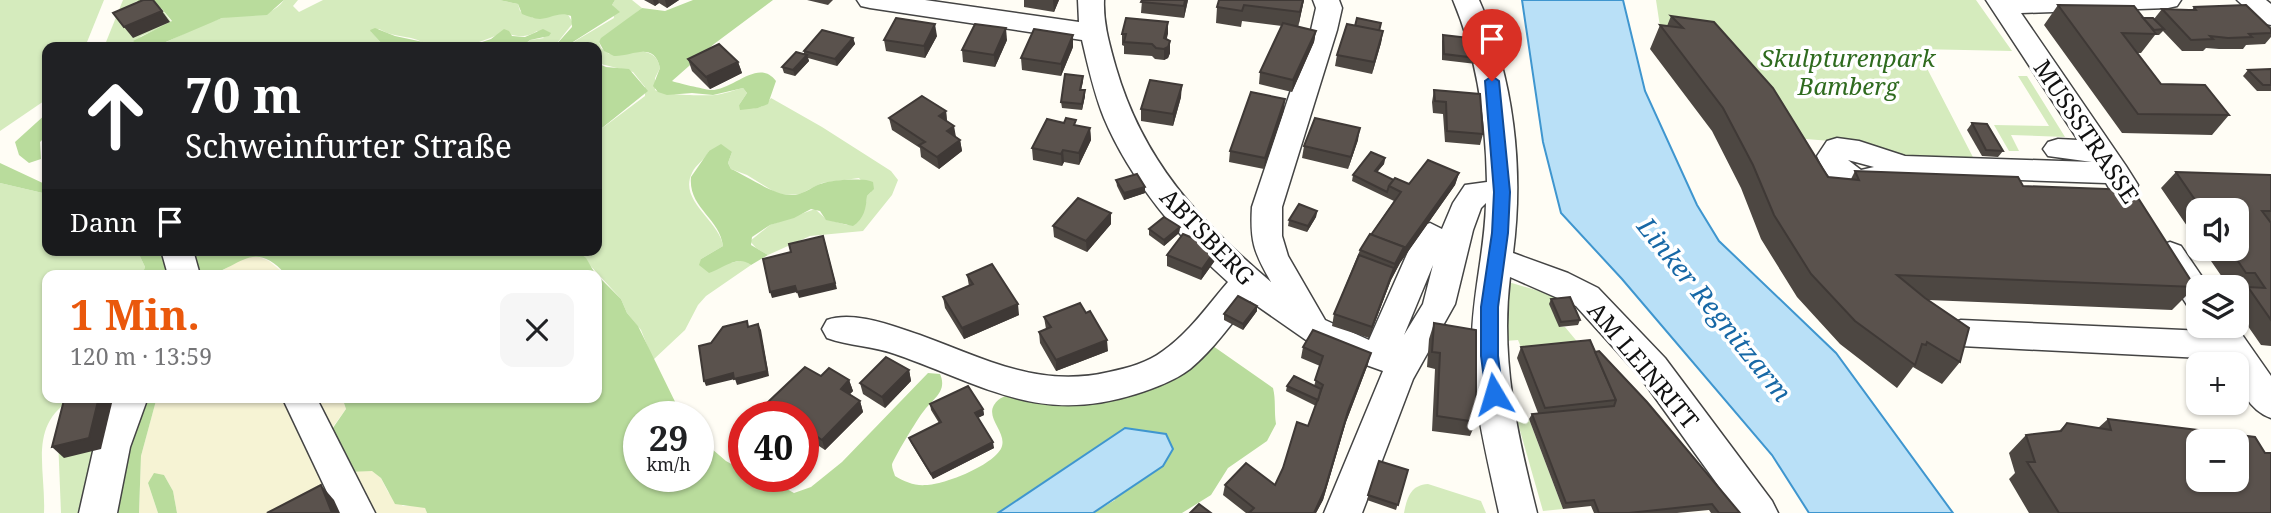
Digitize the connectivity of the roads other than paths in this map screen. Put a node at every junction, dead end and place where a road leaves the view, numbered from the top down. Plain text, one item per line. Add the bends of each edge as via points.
1 (1091, 0) edge
2 (1326, 0) edge
3 (1466, 0) edge
4 (2168, 0) edge
5 (2250, 0) edge
6 (870, 1) edge
7 (2000, 2) edge
8 (2271, 18) edge
9 (1093, 33) junction
10 (2058, 149) dead end
11 (2108, 162) junction
12 (1905, 166) dead end
13 (1502, 192) junction
14 (1430, 235) dead end
15 (1496, 259) junction
16 (2186, 278) edge
17 (1249, 279) junction
18 (839, 330) dead end
19 (1315, 330) junction
20 (1961, 333) edge
21 (2186, 336) edge
22 (2226, 338) edge
23 (1391, 360) junction
24 (129, 403) edge
25 (302, 403) edge
26 (2271, 404) edge
27 (98, 513) edge
28 (356, 513) edge
29 (1343, 513) edge
30 (1518, 513) edge
31 (1759, 513) edge

1 - 9 street, ABTSBERG
2 - 19 street via 1329,8 1324,30 1267,207 1266,236
3 - 13 street via 1479,25 1489,66
4 - 7 street
5 - 8 street
6 - 9 street
7 - 11 street, MUSSSTRASSE
9 - 17 street, ABTSBERG via 1122,125 1147,169 1177,209
10 - 11 street
11 - 12 street
11 - 16 street, MUSSSTRASSE
13 - 15 street
13 - 23 street via 1476,193 1471,198 1438,308
14 - 23 street
15 - 30 street via 1490,356 1496,410
15 - 31 street, AM LEINRITT via 1587,297 1653,368
17 - 18 street via 1176,361 1148,376 1082,392 1017,387 899,341
17 - 19 street, ABTSBERG
19 - 23 street, ABTSBERG
20 - 21 street
22 - 26 street
23 - 29 street via 1376,428
24 - 27 street via 112,447
25 - 28 street

